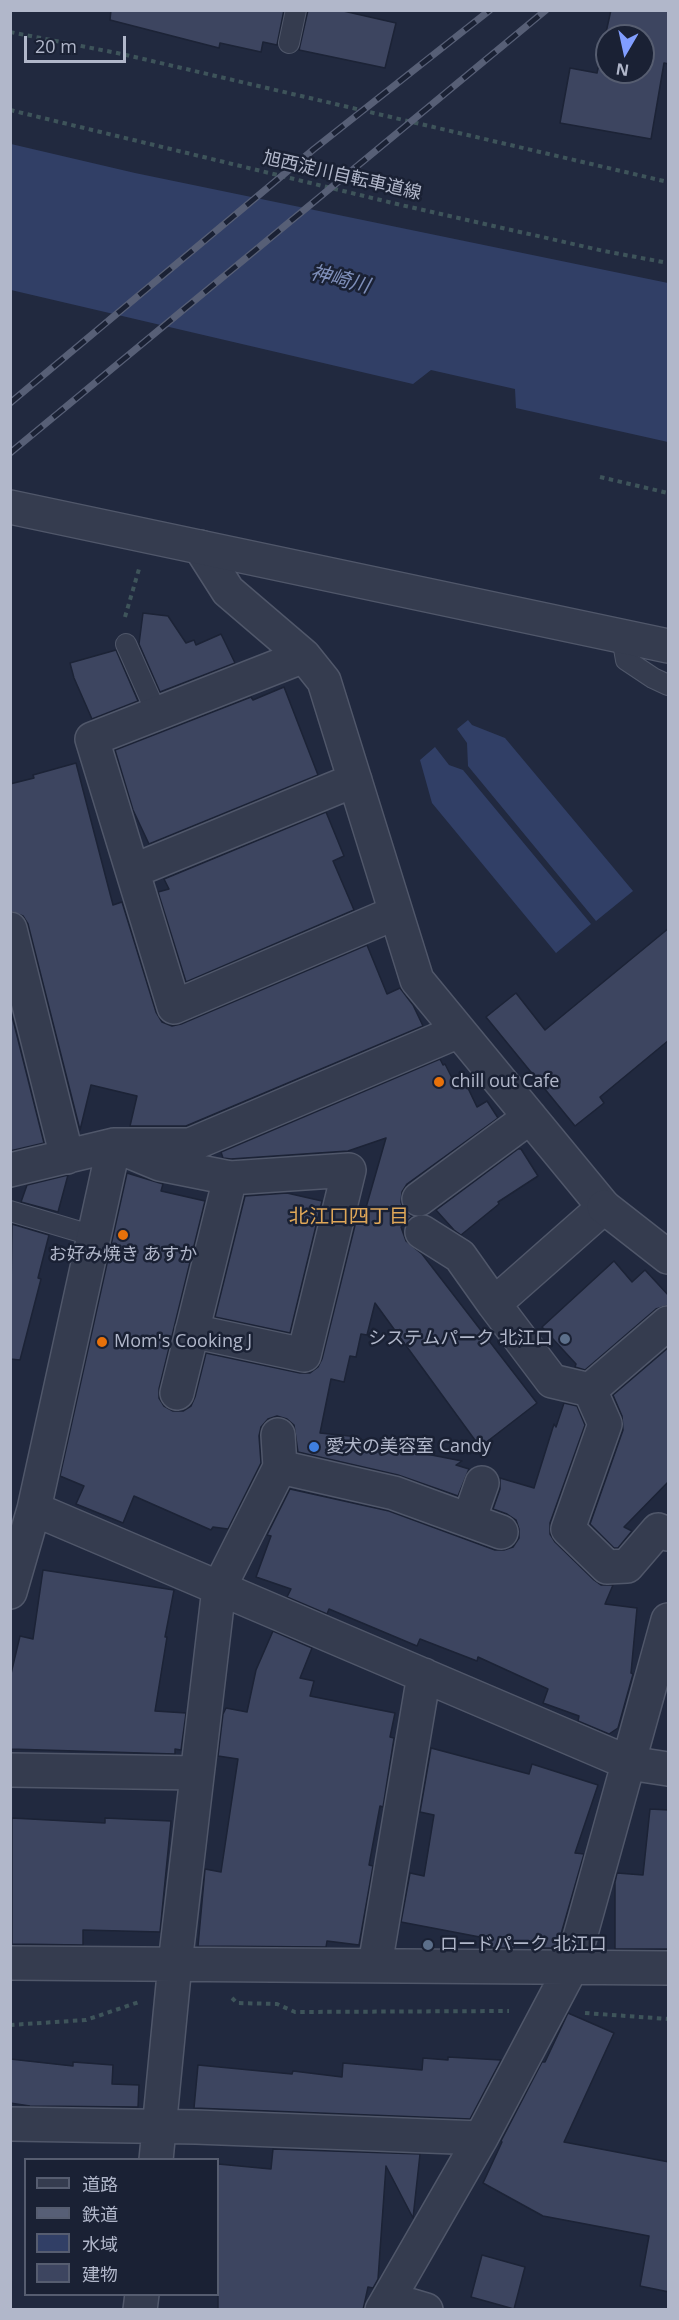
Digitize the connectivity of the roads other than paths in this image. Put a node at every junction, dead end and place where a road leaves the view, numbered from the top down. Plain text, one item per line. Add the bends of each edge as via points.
1 (296, 10) edge
2 (289, 43) dead end
3 (10, 507) edge
4 (200, 547) junction
5 (622, 637) junction
6 (126, 644) dead end
7 (669, 646) edge
8 (304, 656) junction
9 (669, 685) edge
10 (157, 714) junction
11 (355, 780) junction
12 (133, 871) junction
13 (395, 913) junction
14 (10, 929) edge
15 (459, 1031) junction
16 (530, 1117) junction
17 (114, 1145) junction
18 (67, 1157) junction
19 (10, 1170) edge
20 (230, 1178) junction
21 (419, 1199) dead end
22 (604, 1207) junction
23 (10, 1211) edge
24 (422, 1232) dead end
25 (94, 1236) junction
26 (669, 1257) edge
27 (494, 1304) junction
28 (669, 1323) edge
29 (192, 1331) junction
30 (590, 1390) junction
31 (177, 1393) dead end
32 (278, 1435) dead end
33 (280, 1467) junction
34 (482, 1483) dead end
35 (34, 1509) junction
36 (469, 1520) junction
37 (501, 1532) dead end
38 (669, 1534) edge
39 (219, 1588) junction
40 (10, 1592) edge
41 (669, 1620) edge
42 (424, 1675) junction
43 (629, 1763) junction
44 (669, 1769) edge
45 (10, 1770) edge
46 (197, 1773) junction
47 (10, 1963) edge
48 (375, 1965) junction
49 (572, 1966) junction
50 (669, 1968) edge
51 (184, 1973) junction
52 (10, 2124) edge
53 (160, 2126) junction
54 (481, 2138) junction
55 (156, 2158) edge
56 (385, 2304) edge
57 (426, 2310) edge

1 - 2 lane
3 - 4 street
4 - 5 street
4 - 8 street via 228,591
5 - 7 street
5 - 9 lane via 626,660
6 - 10 lane
8 - 10 street
8 - 11 street via 324,681
10 - 12 street via 92,738
11 - 12 street
11 - 13 street
12 - 13 street via 174,1007
13 - 15 street via 417,980
14 - 18 street
15 - 16 street
15 - 17 street via 190,1145
16 - 21 street
16 - 22 street
17 - 18 street
17 - 20 street via 160,1164
17 - 25 street
18 - 19 street
20 - 29 street
20 - 29 street via 348,1170 304,1355
22 - 26 street
22 - 27 street
23 - 25 lane
24 - 27 street via 460,1256
25 - 35 street
27 - 30 street via 552,1381
28 - 30 street
29 - 31 street
30 - 38 street via 605,1424 568,1528 607,1567 627,1566 658,1530
32 - 33 street
33 - 36 street via 394,1493
33 - 39 street
34 - 36 street
35 - 39 street
35 - 40 street
36 - 37 street
39 - 42 street
39 - 46 street
41 - 43 street
42 - 43 street
42 - 48 street
43 - 44 street
43 - 49 street
45 - 46 street
46 - 51 street
47 - 51 street
48 - 49 street
48 - 51 street
49 - 50 street
49 - 54 street
51 - 53 street
52 - 53 street
53 - 54 street
53 - 55 street
54 - 56 street
56 - 57 street

